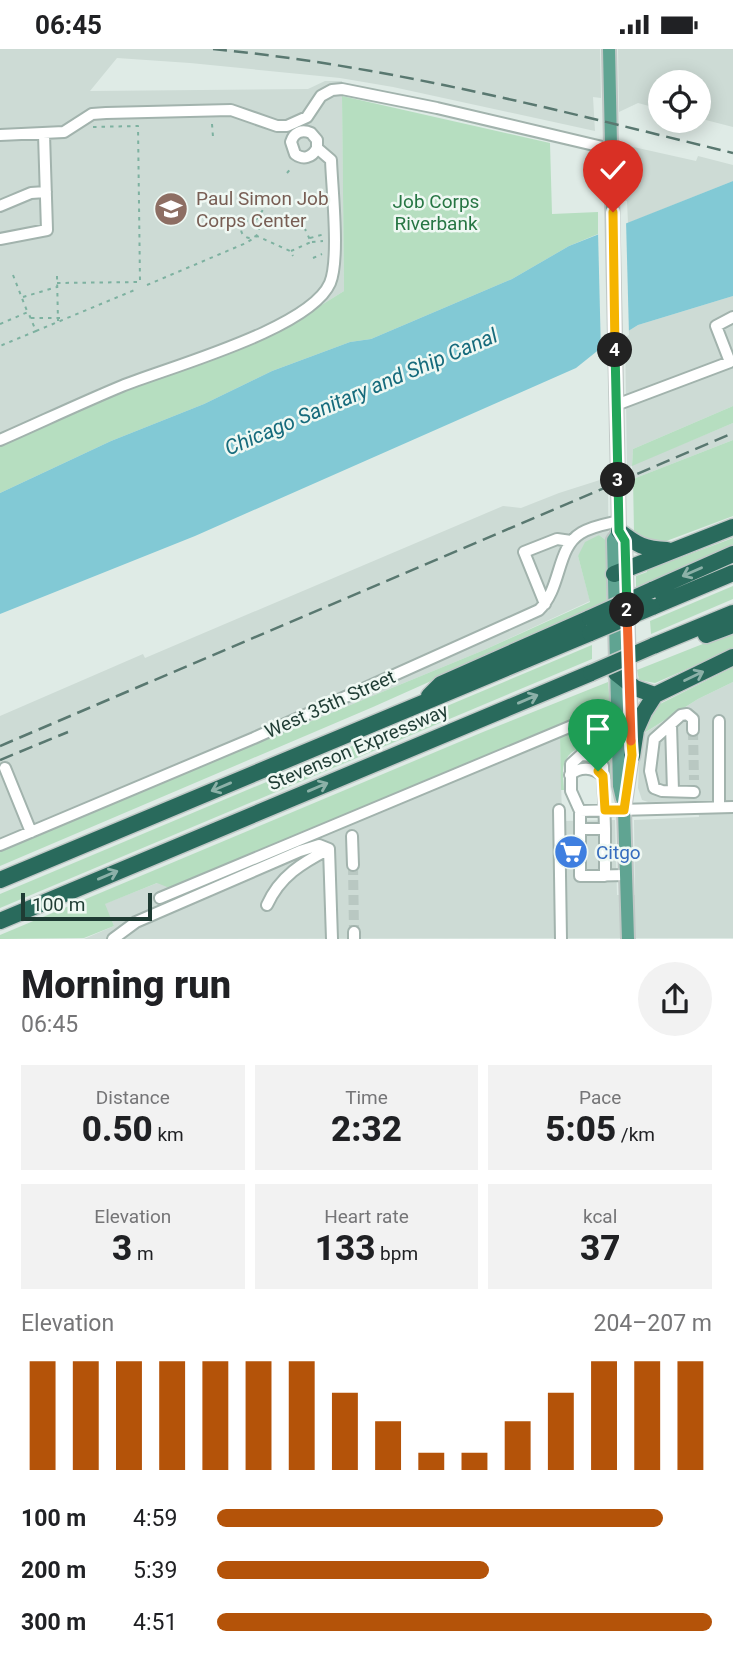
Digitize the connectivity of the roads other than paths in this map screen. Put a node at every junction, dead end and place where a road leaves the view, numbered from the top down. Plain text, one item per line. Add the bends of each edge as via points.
1 (609, 49) edge
2 (294, 129) junction
3 (44, 134) junction
4 (0, 135) edge
5 (317, 148) junction
6 (611, 149) junction
7 (46, 192) junction
8 (0, 206) edge
9 (0, 239) edge
10 (733, 317) edge
11 (616, 405) junction
12 (0, 440) edge
13 (619, 526) junction
14 (733, 527) edge
15 (570, 541) junction
16 (670, 550) junction
17 (733, 554) edge
18 (620, 570) junction
19 (733, 573) edge
20 (652, 598) junction
21 (545, 604) junction
22 (733, 613) edge
23 (733, 625) edge
24 (658, 644) junction
25 (733, 657) edge
26 (616, 673) junction
27 (629, 684) junction
28 (655, 695) junction
29 (617, 707) junction
30 (719, 721) dead end
31 (671, 725) junction
32 (693, 730) dead end
33 (631, 763) junction
34 (5, 768) dead end
35 (650, 771) junction
36 (673, 791) junction
37 (719, 807) junction
38 (733, 807) edge
39 (694, 808) junction
40 (559, 810) dead end
41 (605, 810) junction
42 (624, 810) junction
43 (580, 811) junction
44 (580, 829) junction
45 (605, 829) junction
46 (31, 832) junction
47 (352, 836) dead end
48 (0, 845) edge
49 (605, 847) junction
50 (625, 847) junction
51 (329, 849) junction
52 (354, 865) tunnel mouth
53 (626, 875) junction
54 (605, 876) junction
55 (0, 880) edge
56 (160, 898) dead end
57 (267, 905) dead end
58 (0, 921) edge
59 (113, 939) edge
60 (332, 939) edge
61 (561, 939) edge
62 (628, 939) edge

1 - 6 main road
2 - 3 street via 231,110 92,114 64,132
2 - 5 street via 311,133
2 - 5 street via 291,142 295,154 307,157
2 - 6 street via 320,96 342,89
3 - 4 street
3 - 7 street
5 - 12 street via 331,160 334,259 331,281 315,302 289,320
6 - 11 main road
7 - 8 street
7 - 9 street via 47,230
10 - 11 street via 716,326 730,362
11 - 13 main road
13 - 15 street via 589,529
13 - 16 highway via 637,545
13 - 18 main road via 613,540
14 - 16 highway
15 - 21 street via 554,591
15 - 21 street via 557,539 524,552
16 - 18 highway
17 -> 20 highway
18 - 26 main road
18 - 27 main road
19 - 20 highway, Stevenson Expressway
20 -> 55 highway, Stevenson Expressway, bridge via 420,705
21 - 46 street, West 35th Street via 254,738
22 - 24 highway, Stevenson Expressway
23 - 24 highway
58 -> 24 highway, Stevenson Expressway, bridge
28 -> 25 highway
26 - 27 highway
26 - 29 main road
27 - 28 highway
27 - 33 main road
28 - 33 highway via 636,730
29 - 42 main road
29 - 56 street
30 - 37 street
31 - 32 street via 687,714 693,719
31 - 35 street via 654,739
31 - 36 street
33 - 35 street
33 - 42 main road
34 - 46 street
35 - 36 street via 654,788
36 - 39 street via 694,786
37 - 38 street
37 - 39 street
39 - 42 street
40 - 61 street
41 - 42 street
41 - 43 street
41 - 43 street via 603,766 598,758 585,754 573,761 570,775 570,791
41 - 45 street
42 - 50 main road
43 - 44 street
44 - 45 street
44 - 54 street via 580,876
45 - 49 street
46 - 48 street, West 35th Street
47 - 52 street
49 - 50 street
49 - 54 street
50 - 53 main road
51 - 57 street via 289,873
51 - 59 street via 319,845 300,851 136,922
51 - 60 street
53 - 54 street
53 - 62 main road

